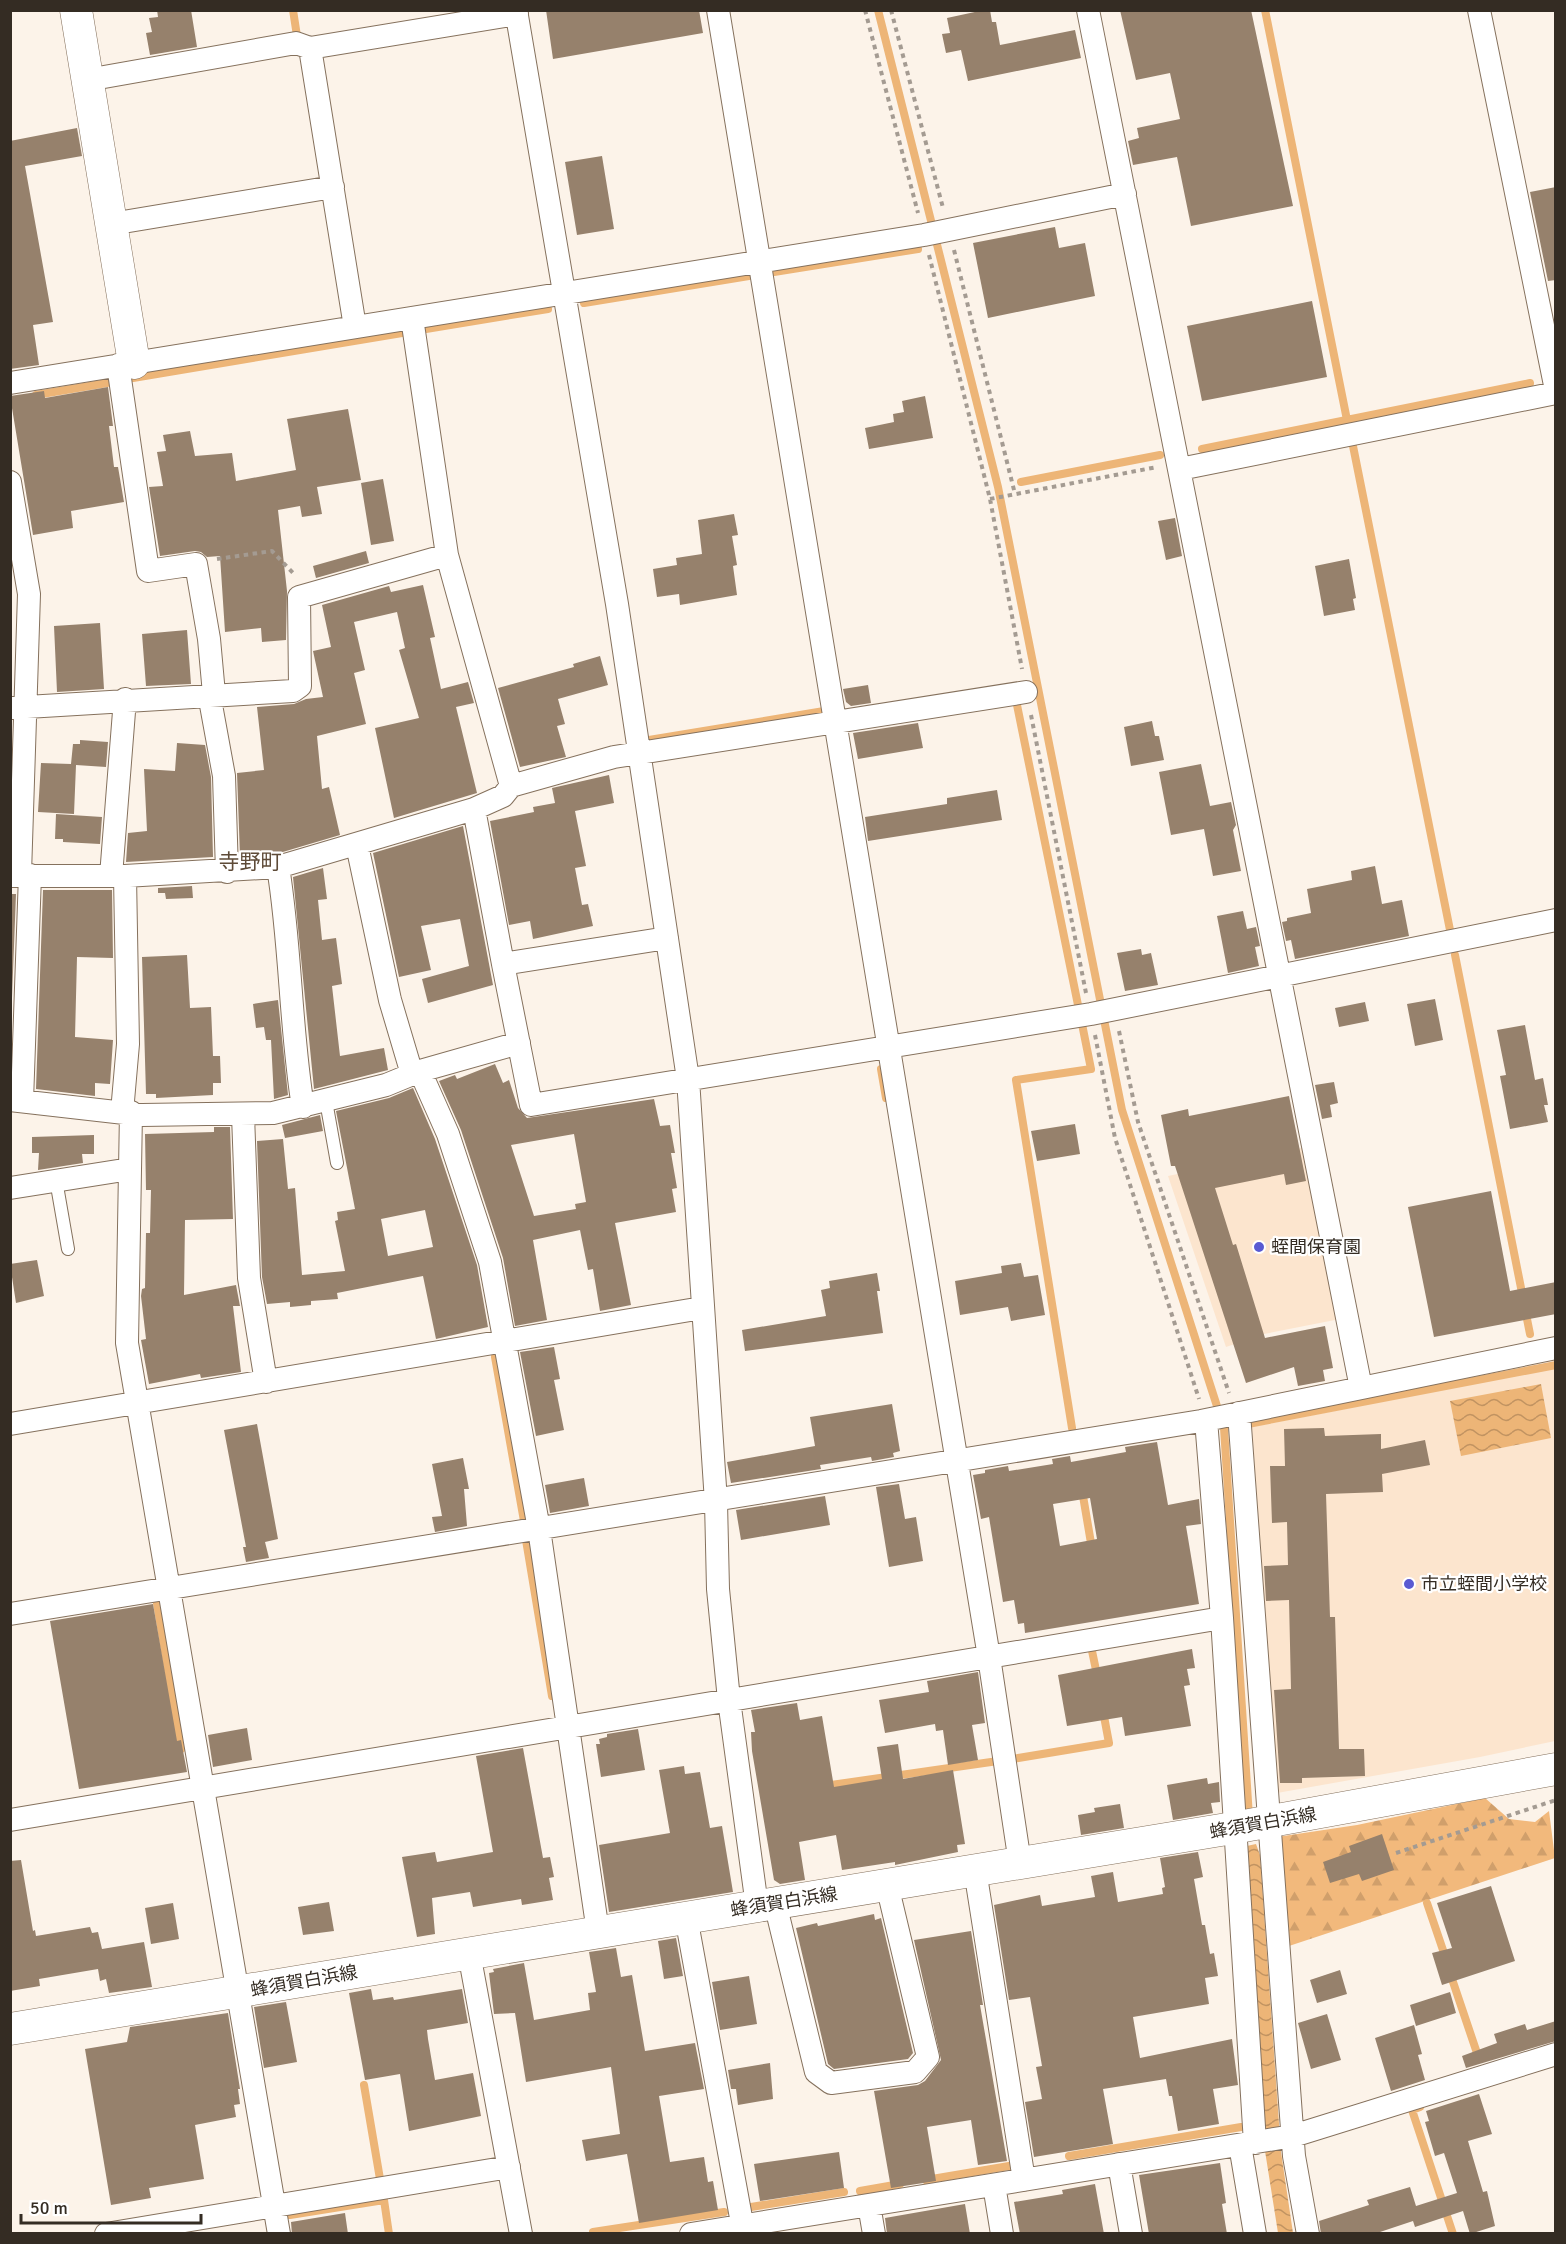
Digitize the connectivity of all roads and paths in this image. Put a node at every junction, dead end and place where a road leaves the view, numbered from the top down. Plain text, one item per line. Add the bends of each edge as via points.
1 (76, 10) edge
2 (718, 10) edge
3 (1088, 10) edge
4 (1479, 10) edge
5 (517, 12) edge
6 (310, 48) junction
7 (87, 80) junction
8 (333, 187) junction
9 (1125, 194) junction
10 (111, 224) junction
11 (759, 262) junction
12 (564, 293) junction
13 (412, 318) junction
14 (355, 327) junction
15 (126, 364) junction
16 (10, 383) edge
17 (1556, 392) edge
18 (1179, 466) junction
19 (10, 482) edge
20 (992, 499) dead end
21 (447, 555) junction
22 (196, 564) junction
23 (299, 597) junction
24 (1026, 692) dead end
25 (212, 694) junction
26 (125, 699) junction
27 (18, 706) edge
28 (836, 724) junction
29 (640, 753) junction
30 (511, 786) junction
31 (474, 809) junction
32 (357, 845) junction
33 (278, 867) junction
34 (226, 872) junction
35 (20, 875) edge
36 (118, 876) junction
37 (1556, 920) edge
38 (667, 938) junction
39 (503, 964) junction
40 (1281, 974) junction
41 (1118, 1009) junction
42 (519, 1043) junction
43 (889, 1047) junction
44 (416, 1072) junction
45 (688, 1079) junction
46 (16, 1101) edge
47 (326, 1101) junction
48 (303, 1107) junction
49 (126, 1112) junction
50 (243, 1115) junction
51 (337, 1163) dead end
52 (130, 1169) junction
53 (56, 1180) junction
54 (10, 1188) edge
55 (68, 1249) dead end
56 (702, 1308) junction
57 (505, 1343) junction
58 (1556, 1348) edge
59 (266, 1382) junction
60 (1361, 1388) junction
61 (138, 1404) junction
62 (1222, 1416) junction
63 (10, 1424) edge
64 (957, 1461) junction
65 (716, 1502) junction
66 (539, 1529) junction
67 (169, 1588) junction
68 (10, 1614) edge
69 (1222, 1618) junction
70 (989, 1657) junction
71 (729, 1700) junction
72 (569, 1728) junction
73 (1555, 1771) edge
74 (202, 1790) junction
75 (1556, 1800) edge
76 (10, 1820) edge
77 (1268, 1822) junction
78 (1233, 1828) junction
79 (1396, 1853) dead end
80 (1020, 1863) junction
81 (975, 1870) junction
82 (887, 1885) junction
83 (766, 1905) junction
84 (686, 1917) junction
85 (598, 1932) junction
86 (469, 1953) junction
87 (237, 1992) junction
88 (10, 2029) edge
89 (1556, 2054) edge
90 (1289, 2137) junction
91 (1251, 2143) junction
92 (1119, 2164) junction
93 (508, 2167) junction
94 (1024, 2180) junction
95 (994, 2185) junction
96 (869, 2205) junction
97 (275, 2206) junction
98 (743, 2229) edge
99 (106, 2234) edge
100 (279, 2234) edge
101 (521, 2234) edge
102 (691, 2234) edge
103 (874, 2234) edge
104 (1002, 2234) edge
105 (1131, 2234) edge
106 (1255, 2234) edge
107 (1308, 2234) edge

1 - 7 main road
2 - 11 street
3 - 9 street
4 - 17 street
5 - 6 street
5 - 12 street
6 - 7 street via 296,44
6 - 8 street
7 - 10 main road
8 - 10 street
8 - 14 street
9 - 11 street
9 - 18 street
10 - 15 main road
11 - 12 street
11 - 28 street
12 - 13 street
12 - 29 street
13 - 14 street
13 - 21 street
14 - 15 street
15 - 16 street
15 - 22 street via 148,571
17 - 18 street
18 - 20 path
18 - 40 street
19 - 27 street via 29,594
21 - 23 street
21 - 30 street
22 - 23 path via 272,551 295,575
22 - 25 street via 209,639
23 - 25 street via 300,686 293,691
24 - 28 street
25 - 26 street
25 - 34 street via 224,776
26 - 27 street
26 - 36 street
27 - 35 street
28 - 29 street
28 - 43 street
29 - 30 street
29 - 38 street
30 - 31 street via 503,796
31 - 32 street
31 - 39 street
32 - 33 street
32 - 44 street via 390,1000
33 - 34 street
33 - 48 street
34 - 36 street
35 - 36 street
35 - 46 street
36 - 49 street via 128,1044
37 - 40 street
38 - 39 street
38 - 45 street
39 - 42 street
40 - 41 street
40 - 60 street
41 - 43 street
41 - 62 path via 1138,1122 1226,1386
42 - 44 street
42 - 45 street via 531,1106
43 - 45 street
43 - 64 street
44 - 47 street via 386,1085
44 - 57 street via 448,1134 479,1222
45 - 56 street
46 - 49 street
47 - 48 street
47 - 51 lane
48 - 50 street
49 - 50 street
49 - 52 street
50 - 59 street via 249,1278
52 - 53 street
52 - 61 street via 128,1343
53 - 54 street
53 - 55 lane
56 - 57 street
56 - 65 street
57 - 59 street
57 - 66 street
58 - 60 street
59 - 61 street
60 - 62 street
61 - 63 street
61 - 67 street
62 - 64 street
62 - 69 street
62 - 77 street
64 - 65 street
64 - 70 street
65 - 66 street
65 - 71 street via 718,1589
66 - 67 street
66 - 72 street
67 - 68 street
67 - 74 street
69 - 70 street
69 - 78 street
70 - 71 street
70 - 80 street
71 - 72 street
71 - 83 street
72 - 74 street
72 - 85 street
73 - 77 main road, 蜂須賀白浜線
74 - 76 street
74 - 87 street
75 - 79 path
77 - 78 main road, 蜂須賀白浜線
77 - 90 street
78 - 80 main road, 蜂須賀白浜線
78 - 91 street
80 - 81 main road, 蜂須賀白浜線
81 - 82 main road, 蜂須賀白浜線
81 - 94 street
82 - 83 main road, 蜂須賀白浜線
82 - 83 street via 928,2057 915,2072 831,2083 816,2072
83 - 84 main road, 蜂須賀白浜線
84 - 85 main road, 蜂須賀白浜線
84 - 98 street
85 - 86 main road, 蜂須賀白浜線
86 - 87 main road, 蜂須賀白浜線
86 - 93 street
87 - 88 main road, 蜂須賀白浜線
87 - 97 street
89 - 90 street
90 - 91 street
90 - 107 street
91 - 92 street
91 - 106 street
92 - 94 street
92 - 105 street
93 - 97 street
93 - 101 street
94 - 95 street
95 - 96 street
95 - 104 street
96 - 98 street
96 - 103 street
97 - 99 street
97 - 100 street
98 - 102 street

